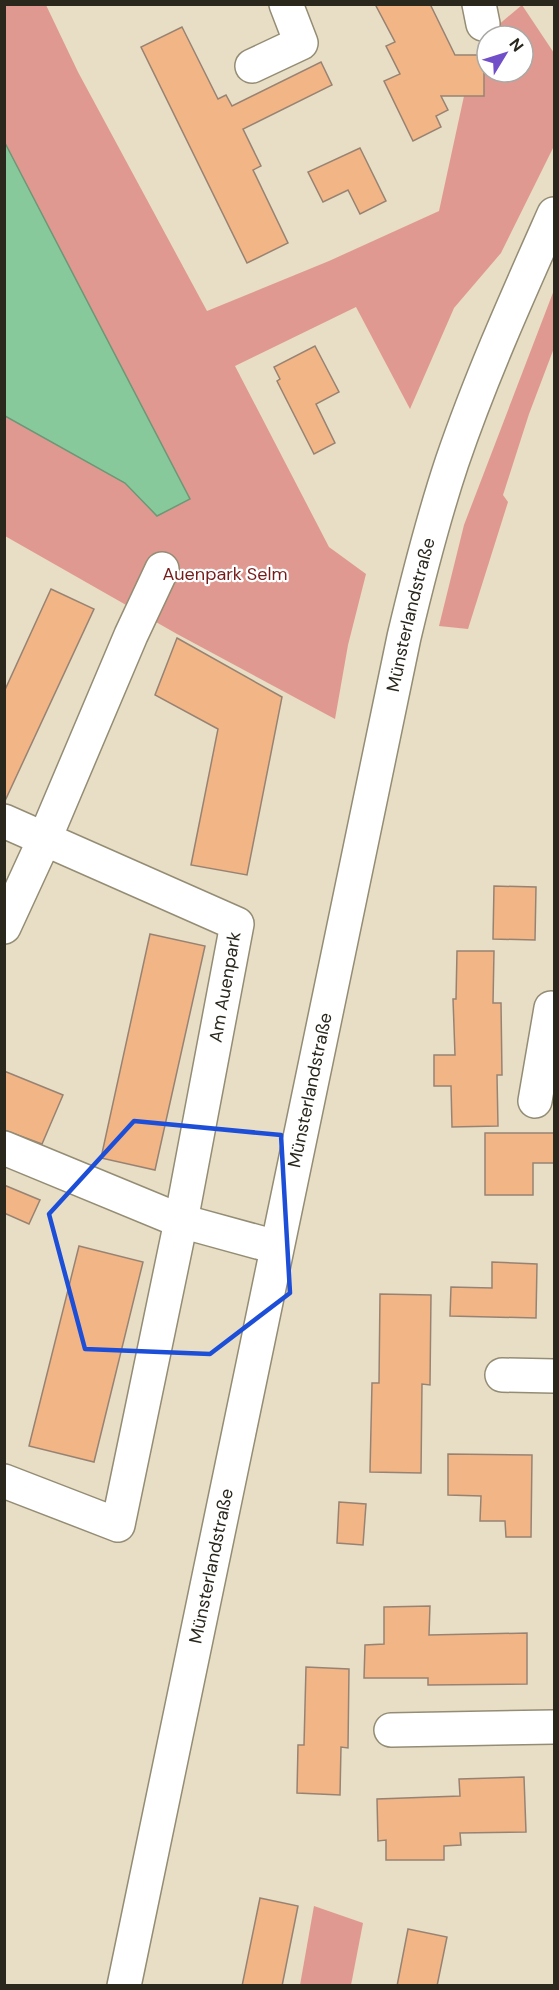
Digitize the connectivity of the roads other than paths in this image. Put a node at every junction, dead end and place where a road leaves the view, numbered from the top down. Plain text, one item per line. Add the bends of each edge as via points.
1 (286, 4) edge
2 (252, 66) dead end
3 (555, 214) edge
4 (162, 569) dead end
5 (4, 821) edge
6 (45, 838) junction
7 (4, 927) edge
8 (551, 1008) dead end
9 (550, 1044) edge
10 (535, 1101) dead end
11 (4, 1148) edge
12 (181, 1221) junction
13 (276, 1247) junction
14 (502, 1375) dead end
15 (555, 1376) edge
16 (4, 1481) edge
17 (555, 1727) edge
18 (391, 1730) dead end
19 (124, 1986) edge

1 - 2 street via 301,43
3 - 13 street, Münsterlandstraße via 506,322 452,462 420,570
4 - 6 street
5 - 6 street, Am Auenpark
6 - 7 street
6 - 12 street, Am Auenpark via 237,924
8 - 9 street
9 - 10 street
11 - 12 street
12 - 13 street
12 - 16 street, Am Auenpark via 118,1525
13 - 19 street, Münsterlandstraße
14 - 15 street
17 - 18 street

